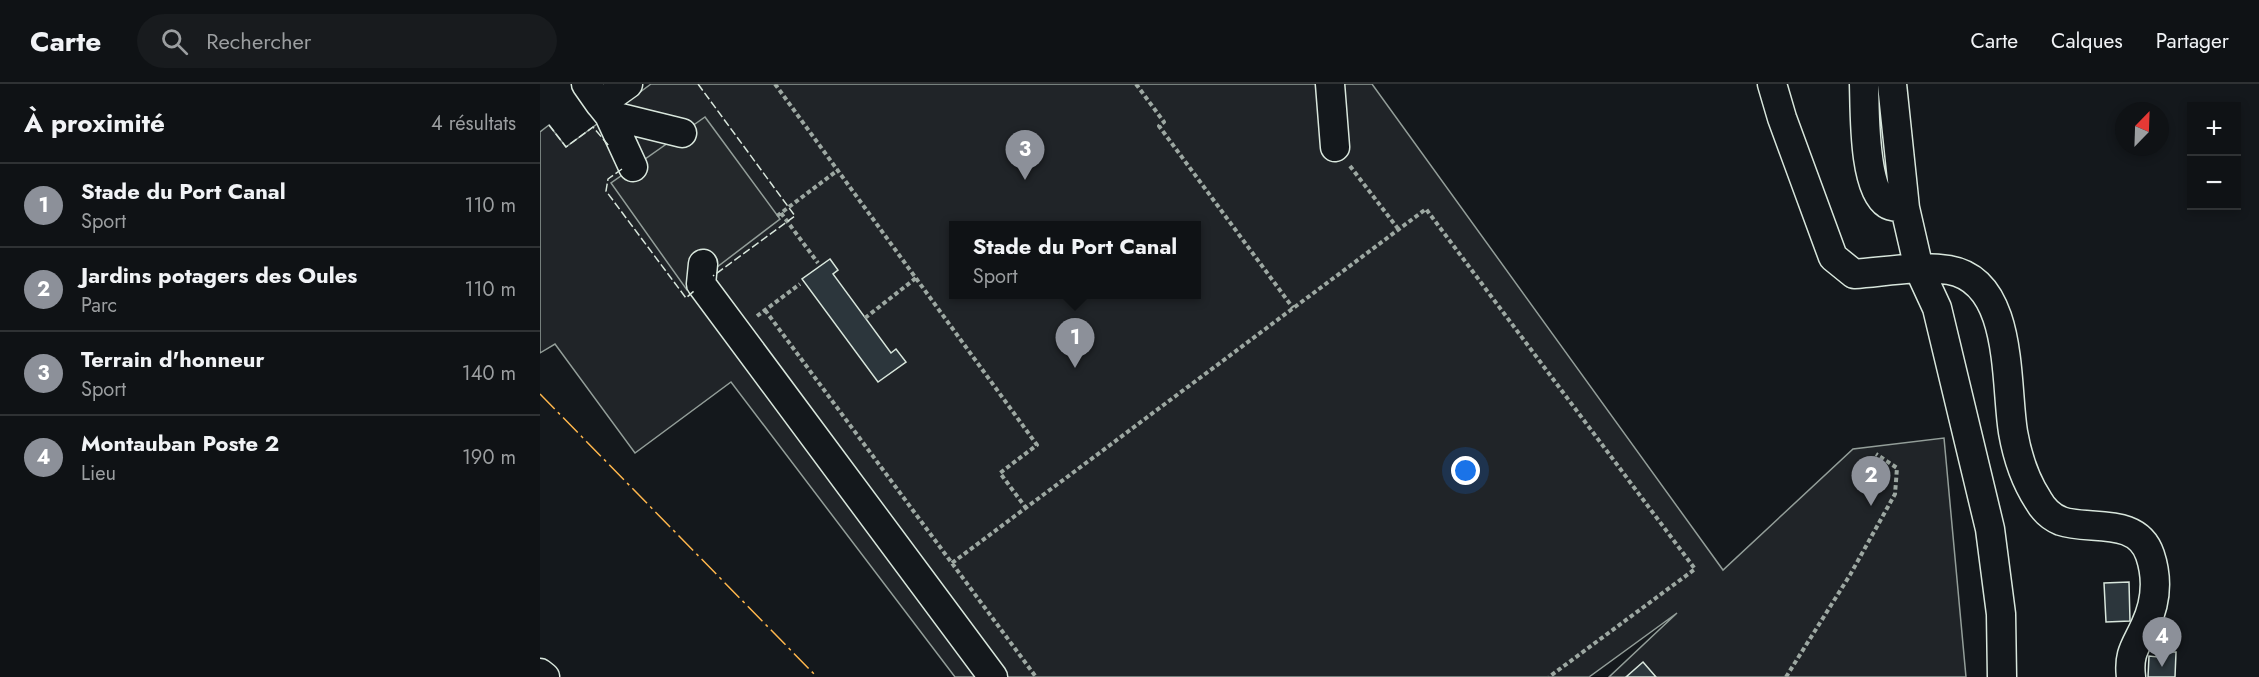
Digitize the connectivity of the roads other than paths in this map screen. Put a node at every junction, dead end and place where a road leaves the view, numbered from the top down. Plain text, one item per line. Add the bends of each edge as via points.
1 (628, 84) edge
2 (1330, 84) edge
3 (1772, 84) edge
4 (1864, 84) edge
5 (1892, 84) edge
6 (598, 101) edge
7 (682, 133) dead end
8 (1335, 147) road end
9 (633, 167) dead end
10 (1905, 208) junction
11 (703, 264) dead end
12 (1919, 269) junction
13 (540, 673) edge
14 (545, 677) edge
15 (993, 677) edge
16 (2002, 677) edge
17 (2131, 677) edge

1 - 6 street
2 - 8 street
3 - 12 street via 1833,257 1854,274
4 - 10 street via 1870,172 1876,192 1888,205
5 - 10 street
6 - 7 street
6 - 9 street
10 - 12 street
11 - 15 street via 701,284
12 - 16 street via 1937,308 1990,529 2001,614
12 - 17 street via 1950,270 1967,276 1990,299 2004,341 2013,432 2020,459 2032,492 2045,510 2063,521 2125,531 2149,552 2155,589 2146,625 2130,655
13 - 14 street

